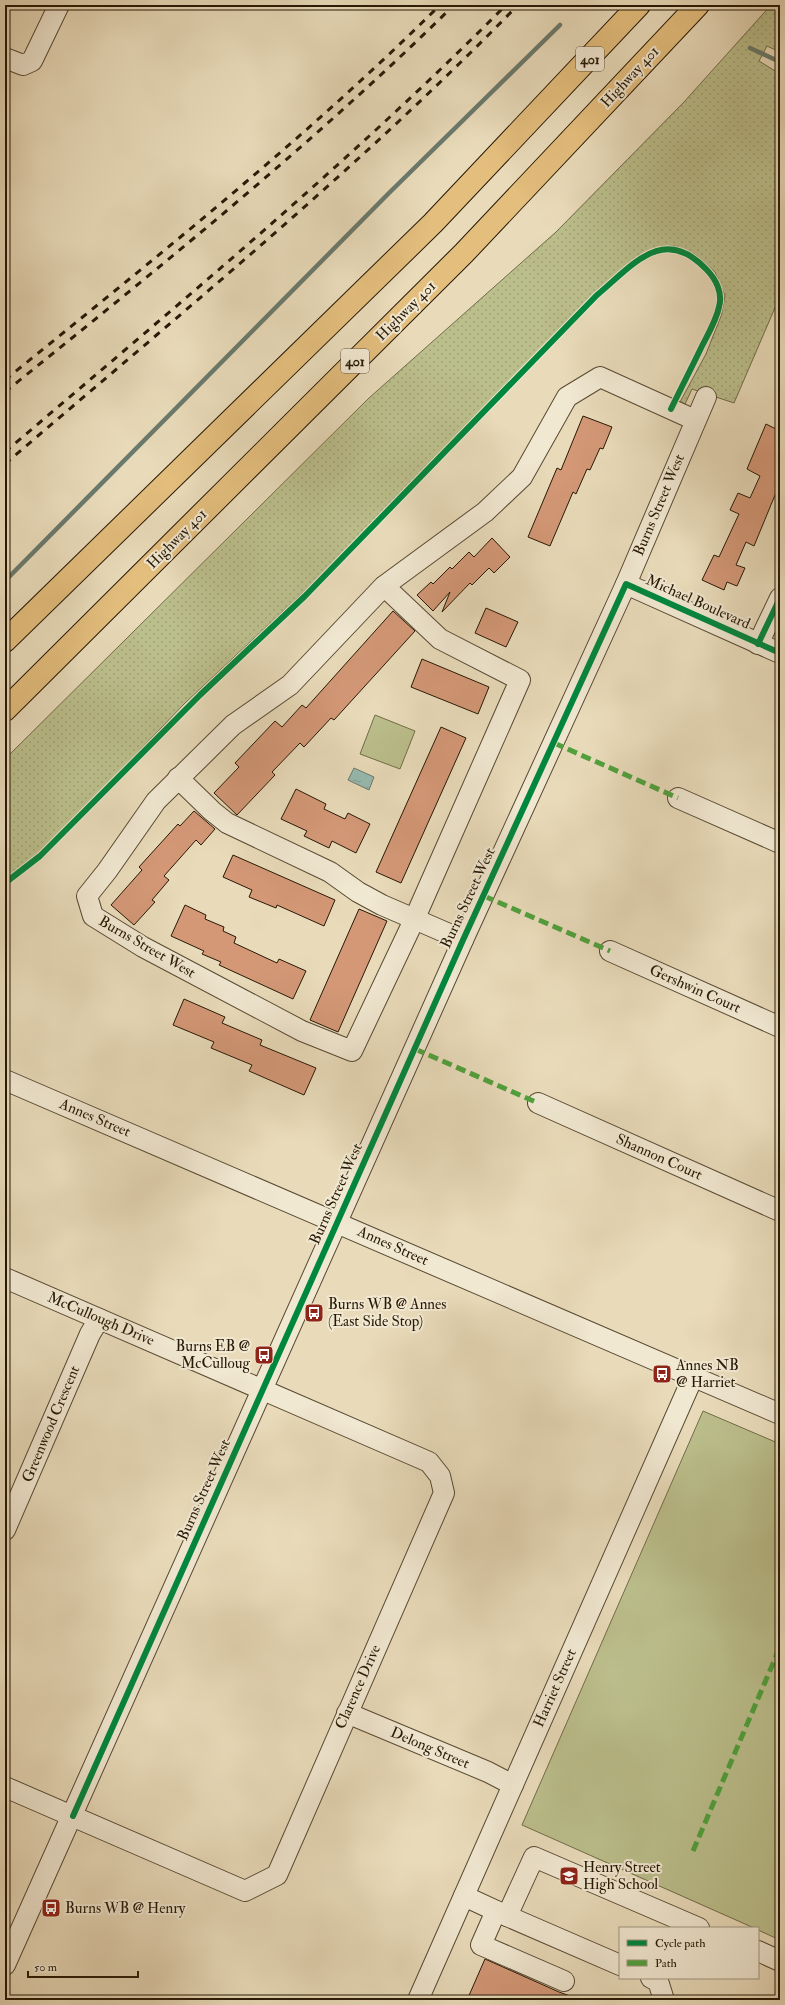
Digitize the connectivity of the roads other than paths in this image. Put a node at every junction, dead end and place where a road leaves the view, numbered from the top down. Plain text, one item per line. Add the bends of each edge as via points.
1 (59, 5) edge
2 (640, 5) edge
3 (698, 5) edge
4 (5, 58) edge
5 (706, 397) dead end
6 (696, 420) junction
7 (626, 584) junction
8 (384, 586) junction
9 (780, 598) edge
10 (5, 641) edge
11 (758, 644) junction
12 (780, 653) edge
13 (5, 710) edge
14 (178, 778) junction
15 (678, 798) dead end
16 (780, 843) edge
17 (414, 920) junction
18 (463, 940) junction
19 (610, 951) dead end
20 (780, 1027) edge
21 (5, 1080) edge
22 (538, 1103) dead end
23 (780, 1211) edge
24 (337, 1221) junction
25 (5, 1278) edge
26 (99, 1319) junction
27 (693, 1376) junction
28 (263, 1389) junction
29 (779, 1411) edge
30 (5, 1530) edge
31 (347, 1713) junction
32 (513, 1785) junction
33 (5, 1787) edge
34 (72, 1816) junction
35 (464, 1896) junction
36 (501, 1914) junction
37 (691, 1925) edge
38 (759, 1952) edge
39 (780, 1961) edge
40 (5, 1965) edge
41 (619, 1965) edge
42 (654, 1980) edge
43 (564, 1981) dead end
44 (418, 2000) edge
45 (664, 2000) edge

1 - 4 street via 32,61 24,65
2 - 10 highway, 401 via 434,223
3 - 13 highway, Highway 401 / 401 via 464,253
5 - 6 street, Burns Street West
6 - 7 street, Burns Street West
6 - 8 street, Burns Street West via 600,377 567,397 522,476 485,512
7 - 11 street, Michael Boulevard
7 - 18 street, Burns Street West
8 - 14 street, Burns Street West via 290,685 233,725
8 - 17 street, Burns Street West via 440,639 520,680
9 - 11 street, Michael Boulevard
11 - 12 street, Michael Boulevard
14 - 17 street, Burns Street West via 227,823 330,872 358,892
14 - 17 street, Burns Street West via 156,801 108,871 87,896 93,916 143,946 302,1031 352,1051
15 - 16 street
17 - 18 street, Burns Street West
18 - 24 street, Burns Street West
19 - 20 street, Gershwin Court
21 - 24 street, Annes Street
22 - 23 street, Shannon Court
24 - 27 street, Annes Street
24 - 28 street, Burns Street West
25 - 26 street, McCullough Drive
26 - 28 street, McCullough Drive
26 - 30 street, Greenwood Crescent via 90,1334
27 - 29 street, Annes Street
27 - 32 street, Harriet Street
28 - 31 street, Clarence Drive via 429,1462 442,1482 444,1494
28 - 34 street, Burns Street West
31 - 32 street, Delong Street
31 - 34 street, Clarence Drive via 277,1875 245,1891
32 - 35 street, Harriet Street
33 - 34 street
34 - 40 street, Burns Street West
35 - 36 street
35 - 44 street, Harriet Street
36 - 37 street via 534,1858
36 - 41 street
36 - 43 street via 481,1945
38 - 39 street
42 - 45 street

